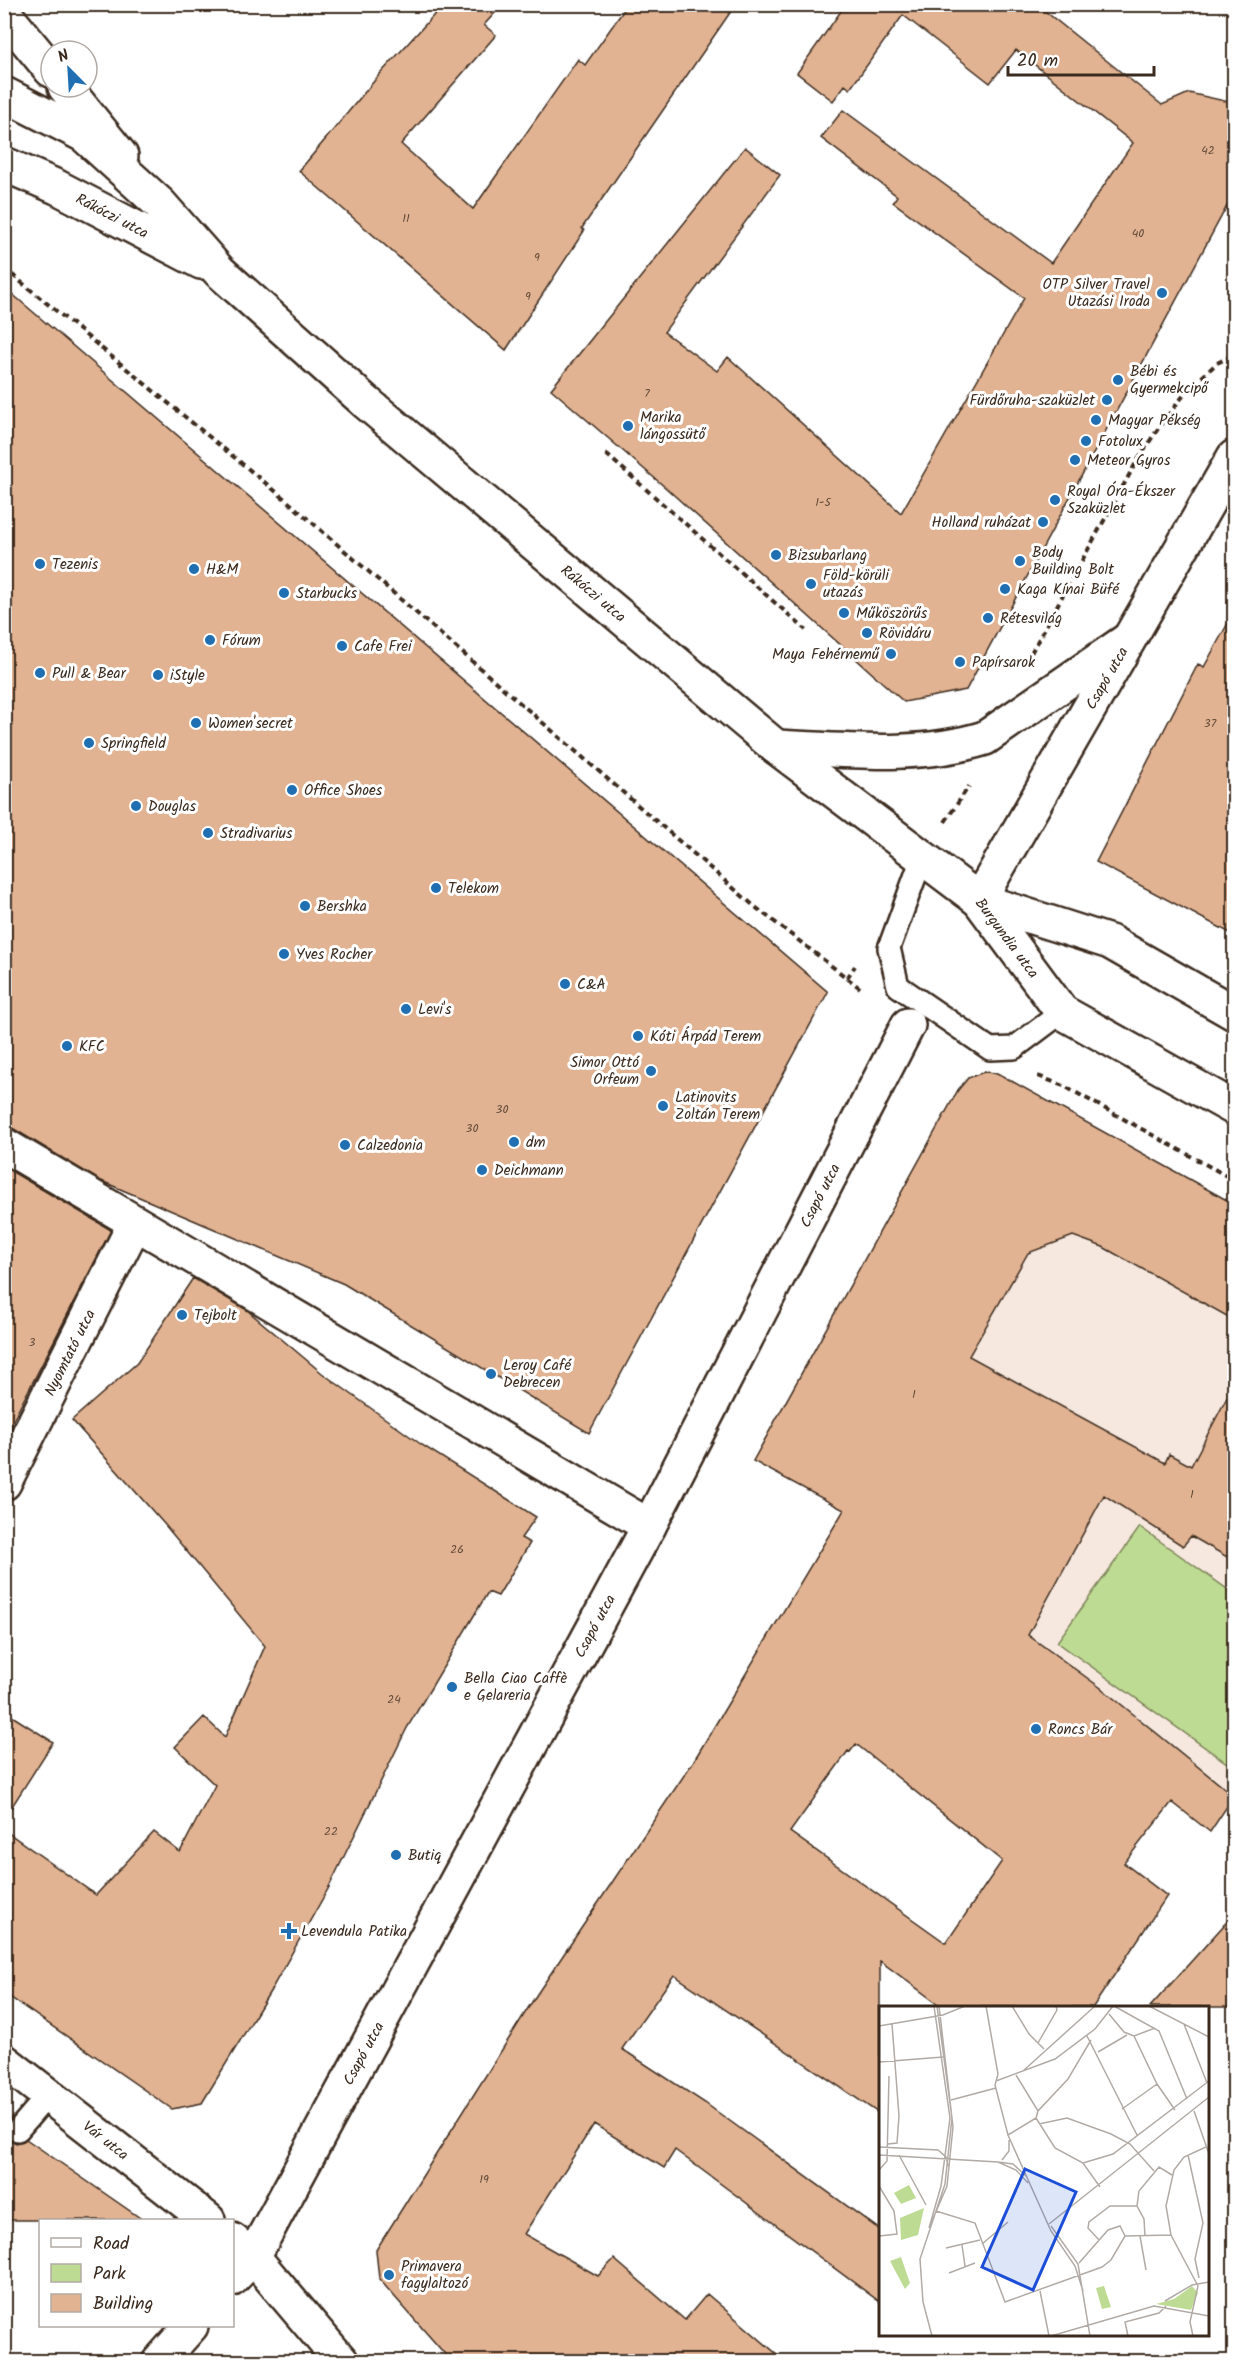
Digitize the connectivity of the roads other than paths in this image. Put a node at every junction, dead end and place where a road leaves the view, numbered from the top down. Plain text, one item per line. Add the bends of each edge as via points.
1 (4, 13) edge
2 (39, 55) edge
3 (4, 94) edge
4 (75, 99) edge
5 (4, 164) edge
6 (160, 204) junction
7 (219, 271) junction
8 (1234, 457) edge
9 (1132, 636) junction
10 (776, 747) junction
11 (922, 858) junction
12 (979, 900) junction
13 (1062, 1012) junction
14 (1234, 1013) edge
15 (908, 1025) road end
16 (1234, 1108) edge
17 (4, 1145) edge
18 (135, 1222) junction
19 (4, 1483) edge
20 (649, 1526) junction
21 (4, 2061) edge
22 (48, 2095) junction
23 (18, 2130) dead end
24 (207, 2219) edge
25 (239, 2259) edge
26 (189, 2327) edge
27 (159, 2361) edge
28 (342, 2361) edge

1 - 2 street
3 - 6 street, Rákóczi utca via 84,135
4 - 6 street, Rákóczi utca
5 - 7 street, Rákóczi utca via 57,187
6 - 7 street, Rákóczi utca
7 - 10 street, Rákóczi utca via 367,403
8 - 9 street, Csapó utca
9 - 10 street via 985,738 898,753
9 - 12 street, Csapó utca
10 - 11 street, Rákóczi utca
11 - 12 street, Rákóczi utca
11 - 13 lane via 889,948 898,986 990,1049 1014,1048
12 - 13 street, Burgundia utca
12 - 14 street, Burgundia utca via 1110,942
13 - 16 street, Burgundia utca
15 - 20 street, Csapó utca
17 - 18 street
18 - 19 street, Nyomtató utca
18 - 20 street
20 - 25 street, Csapó utca
21 - 22 street, Vár utca
22 - 23 lane
22 - 24 street, Vár utca
25 - 28 street
26 - 27 street

